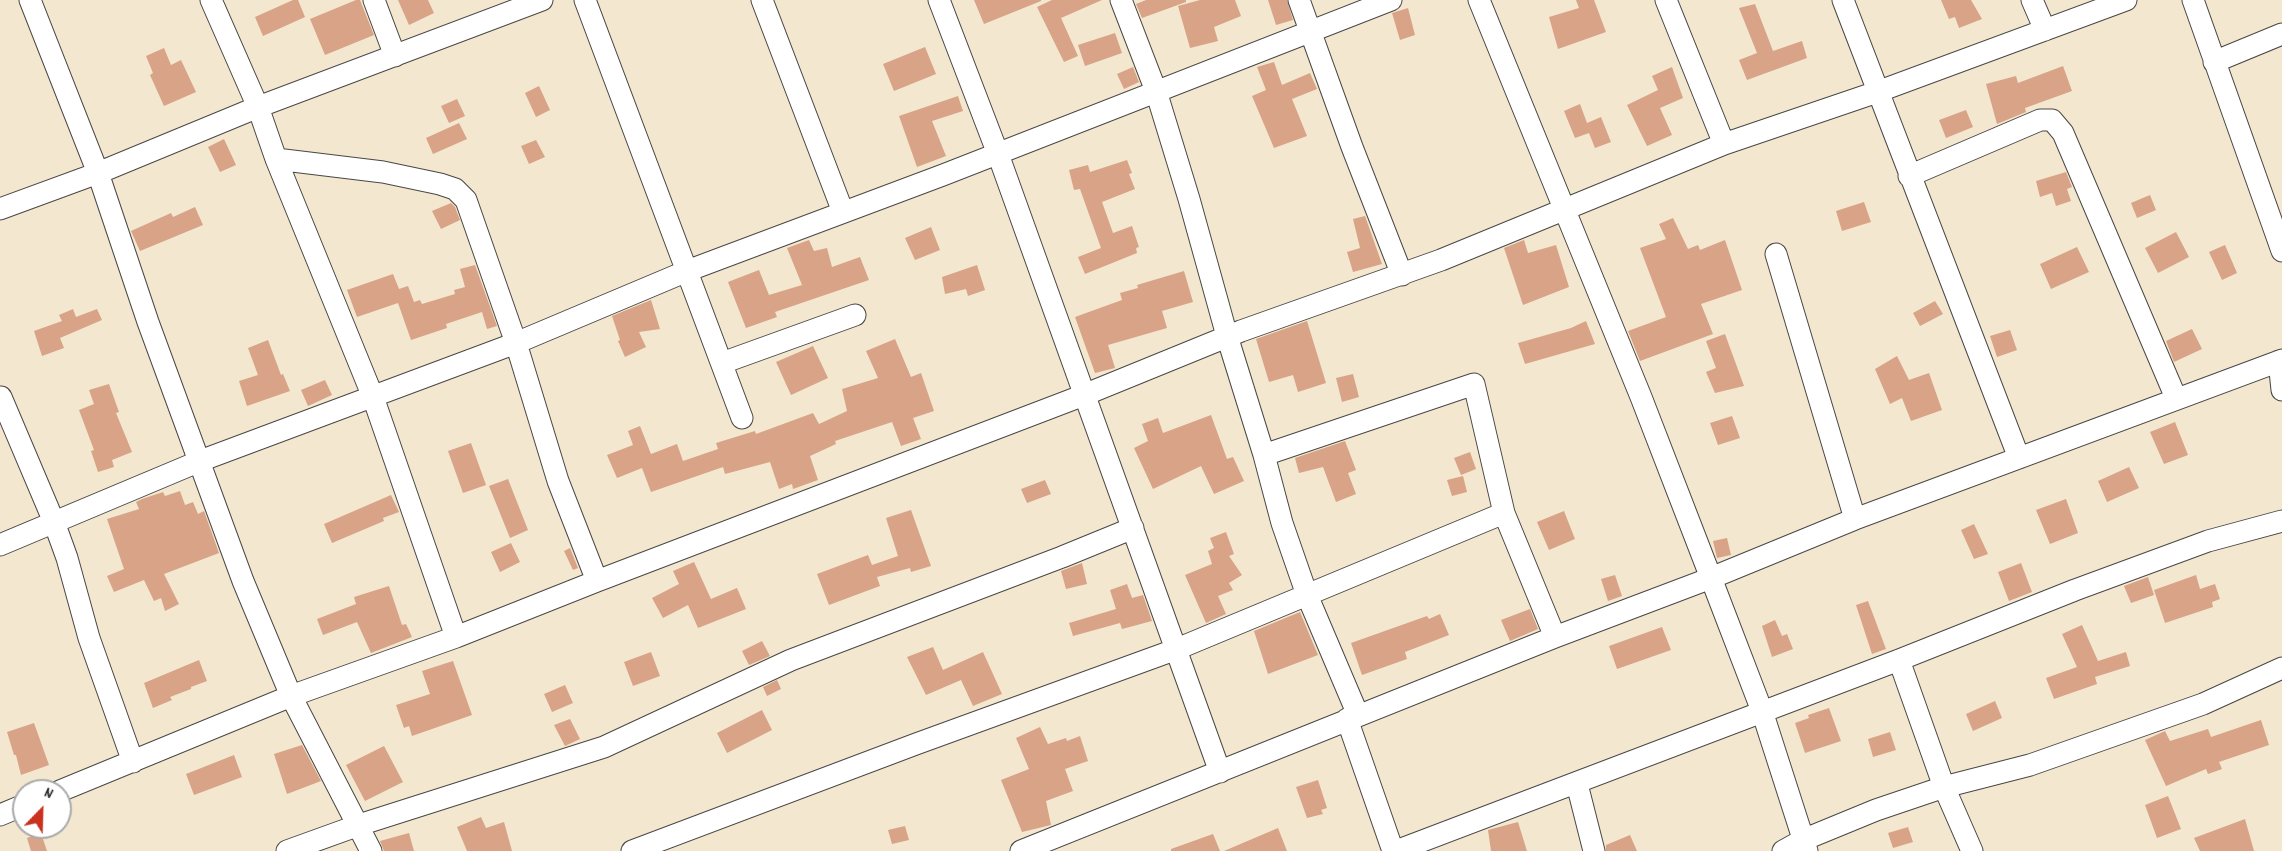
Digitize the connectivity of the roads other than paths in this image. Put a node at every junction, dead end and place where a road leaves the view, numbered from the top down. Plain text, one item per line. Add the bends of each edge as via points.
1 (30, 0) edge
2 (212, 0) edge
3 (374, 0) edge
4 (542, 0) edge
5 (585, 0) edge
6 (762, 0) edge
7 (939, 0) edge
8 (1121, 0) edge
9 (1299, 0) edge
10 (1390, 0) edge
11 (1479, 0) edge
12 (1666, 0) edge
13 (1843, 0) edge
14 (2032, 0) edge
15 (2126, 0) edge
16 (2193, 0) edge
17 (2044, 30) junction
18 (1311, 31) junction
19 (2282, 34) edge
20 (395, 56) junction
21 (2214, 62) junction
22 (1156, 91) junction
23 (1877, 92) junction
24 (258, 107) junction
25 (1724, 144) junction
26 (998, 154) junction
27 (276, 159) junction
28 (98, 173) junction
29 (1910, 176) junction
30 (0, 209) edge
31 (1564, 210) junction
32 (843, 212) junction
33 (2282, 251) edge
34 (1776, 254) dead end
35 (687, 271) junction
36 (1402, 275) junction
37 (855, 315) dead end
38 (1227, 336) junction
39 (516, 343) junction
40 (2280, 360) edge
41 (722, 363) junction
42 (2282, 390) edge
43 (1084, 395) junction
44 (1, 397) edge
45 (373, 397) junction
46 (2176, 398) junction
47 (742, 418) dead end
48 (1264, 455) junction
49 (2019, 458) junction
50 (200, 460) junction
51 (1504, 513) junction
52 (1855, 519) junction
53 (2282, 521) edge
54 (54, 522) junction
55 (1133, 528) junction
56 (0, 545) edge
57 (1711, 579) junction
58 (597, 581) junction
59 (1307, 595) junction
60 (456, 637) junction
61 (1555, 637) junction
62 (1177, 649) junction
63 (1899, 660) junction
64 (2282, 668) edge
65 (291, 696) junction
66 (1762, 711) junction
67 (1353, 717) junction
68 (133, 762) junction
69 (1220, 772) junction
70 (1577, 784) junction
71 (72, 786) edge
72 (1944, 787) junction
73 (359, 825) junction
74 (1805, 846) edge
75 (287, 851) edge
76 (371, 851) edge
77 (632, 851) edge
78 (1021, 851) edge
79 (1395, 851) edge
80 (1594, 851) edge
81 (1783, 851) edge
82 (1972, 851) edge

1 - 28 street
2 - 24 street
3 - 20 street
4 - 20 street
5 - 35 street
6 - 32 street
7 - 26 street
8 - 22 street
9 - 18 street
10 - 18 street
11 - 31 street
12 - 25 street
13 - 23 street
14 - 17 street
15 - 17 street
16 - 21 street
17 - 23 street
18 - 22 street
18 - 36 street
19 - 21 street
20 - 24 street
21 - 33 street
22 - 26 street
22 - 38 street
23 - 25 street
23 - 29 street
24 - 27 street
24 - 28 street
25 - 31 street
26 - 32 street
26 - 43 street
27 - 39 street via 382,172 455,189 466,200
27 - 45 street
28 - 30 street
28 - 50 street
29 - 46 street via 2040,120 2052,120 2063,133
29 - 49 street
31 - 36 street
31 - 57 street
32 - 35 street
34 - 52 street
35 - 39 street
35 - 41 street
36 - 38 street
37 - 41 street
38 - 43 street
38 - 48 street
39 - 45 street
39 - 58 street via 558,481
40 - 42 street
40 - 46 street
41 - 47 street
43 - 55 street
43 - 58 street
44 - 54 street
45 - 50 street
45 - 60 street
46 - 49 street
48 - 51 street via 1474,384
48 - 59 street
49 - 52 street
50 - 54 street
50 - 65 street via 243,581
51 - 59 street
51 - 61 street
52 - 57 street
53 - 63 street via 2208,541
54 - 56 street
54 - 68 street via 89,638
55 - 62 street
55 - 73 street via 791,660 604,747
57 - 61 street
57 - 66 street
58 - 60 street
59 - 62 street
59 - 67 street
60 - 65 street
61 - 67 street
62 - 69 street
62 - 77 street
63 - 66 street
63 - 72 street
64 - 72 street via 2192,708 2030,765
65 - 68 street
65 - 73 street
66 - 70 street
66 - 74 street
67 - 69 street
67 - 79 street
68 - 71 street
69 - 78 street
70 - 79 street
70 - 80 street
72 - 74 street via 1876,810
72 - 82 street
73 - 75 street
73 - 76 street
74 - 81 street

